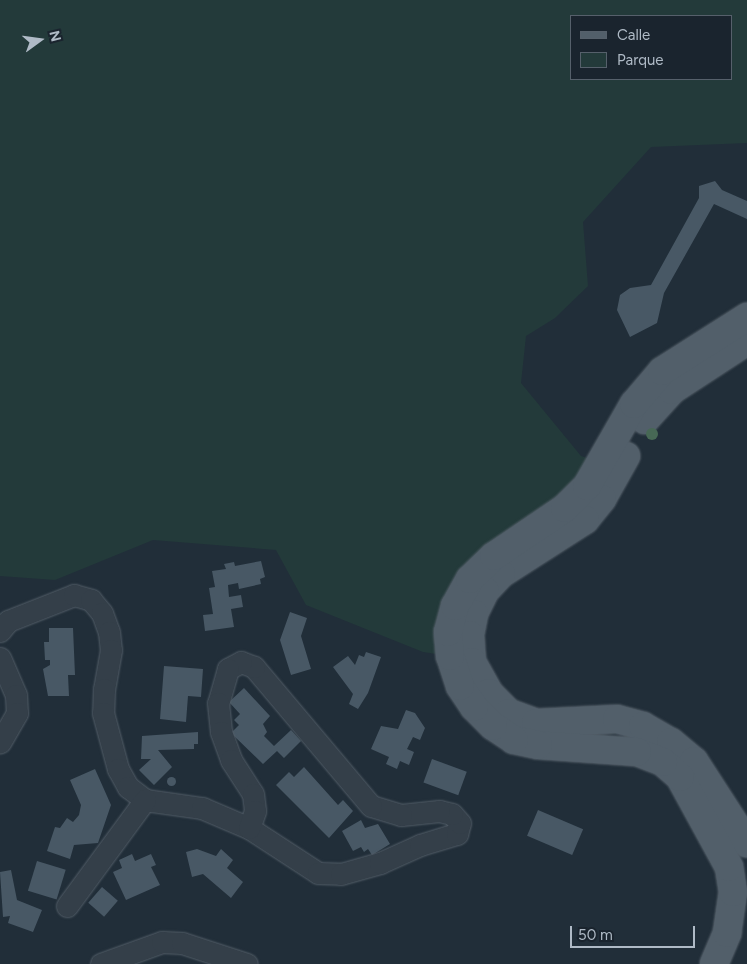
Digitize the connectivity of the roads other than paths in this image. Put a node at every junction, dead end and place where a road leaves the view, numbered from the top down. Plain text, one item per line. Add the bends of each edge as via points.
1 (747, 317) edge
2 (747, 341) edge
3 (0, 631) edge
4 (0, 658) edge
5 (0, 742) edge
6 (145, 800) junction
7 (250, 828) junction
8 (747, 843) edge
9 (67, 906) dead end
10 (737, 928) edge
11 (101, 964) edge
12 (247, 964) edge
13 (714, 964) edge

1 - 10 main road via 662,371 634,404 587,486 565,508 494,556 470,579 455,606 448,632 450,656 460,686 480,713 514,740 538,745 637,752 663,762 680,777 729,867
2 - 8 main road via 672,390 647,417 618,472 585,520 501,574 485,591 474,614 470,635 472,662 489,693 509,713 536,723 617,719 643,726 694,760
3 - 6 street via 8,621 74,595 91,600 102,613 109,632 111,650 103,713 118,769 128,787
4 - 5 street via 16,694 17,713
6 - 7 street via 202,808
6 - 9 street
7 - 7 street via 255,811 253,794 232,760 221,732 218,703 228,670 241,662 254,667 371,806 401,815 438,810 452,814 460,823 457,834 420,845 380,863 340,874 318,873
10 - 13 main road
11 - 12 street via 162,942 182,943

